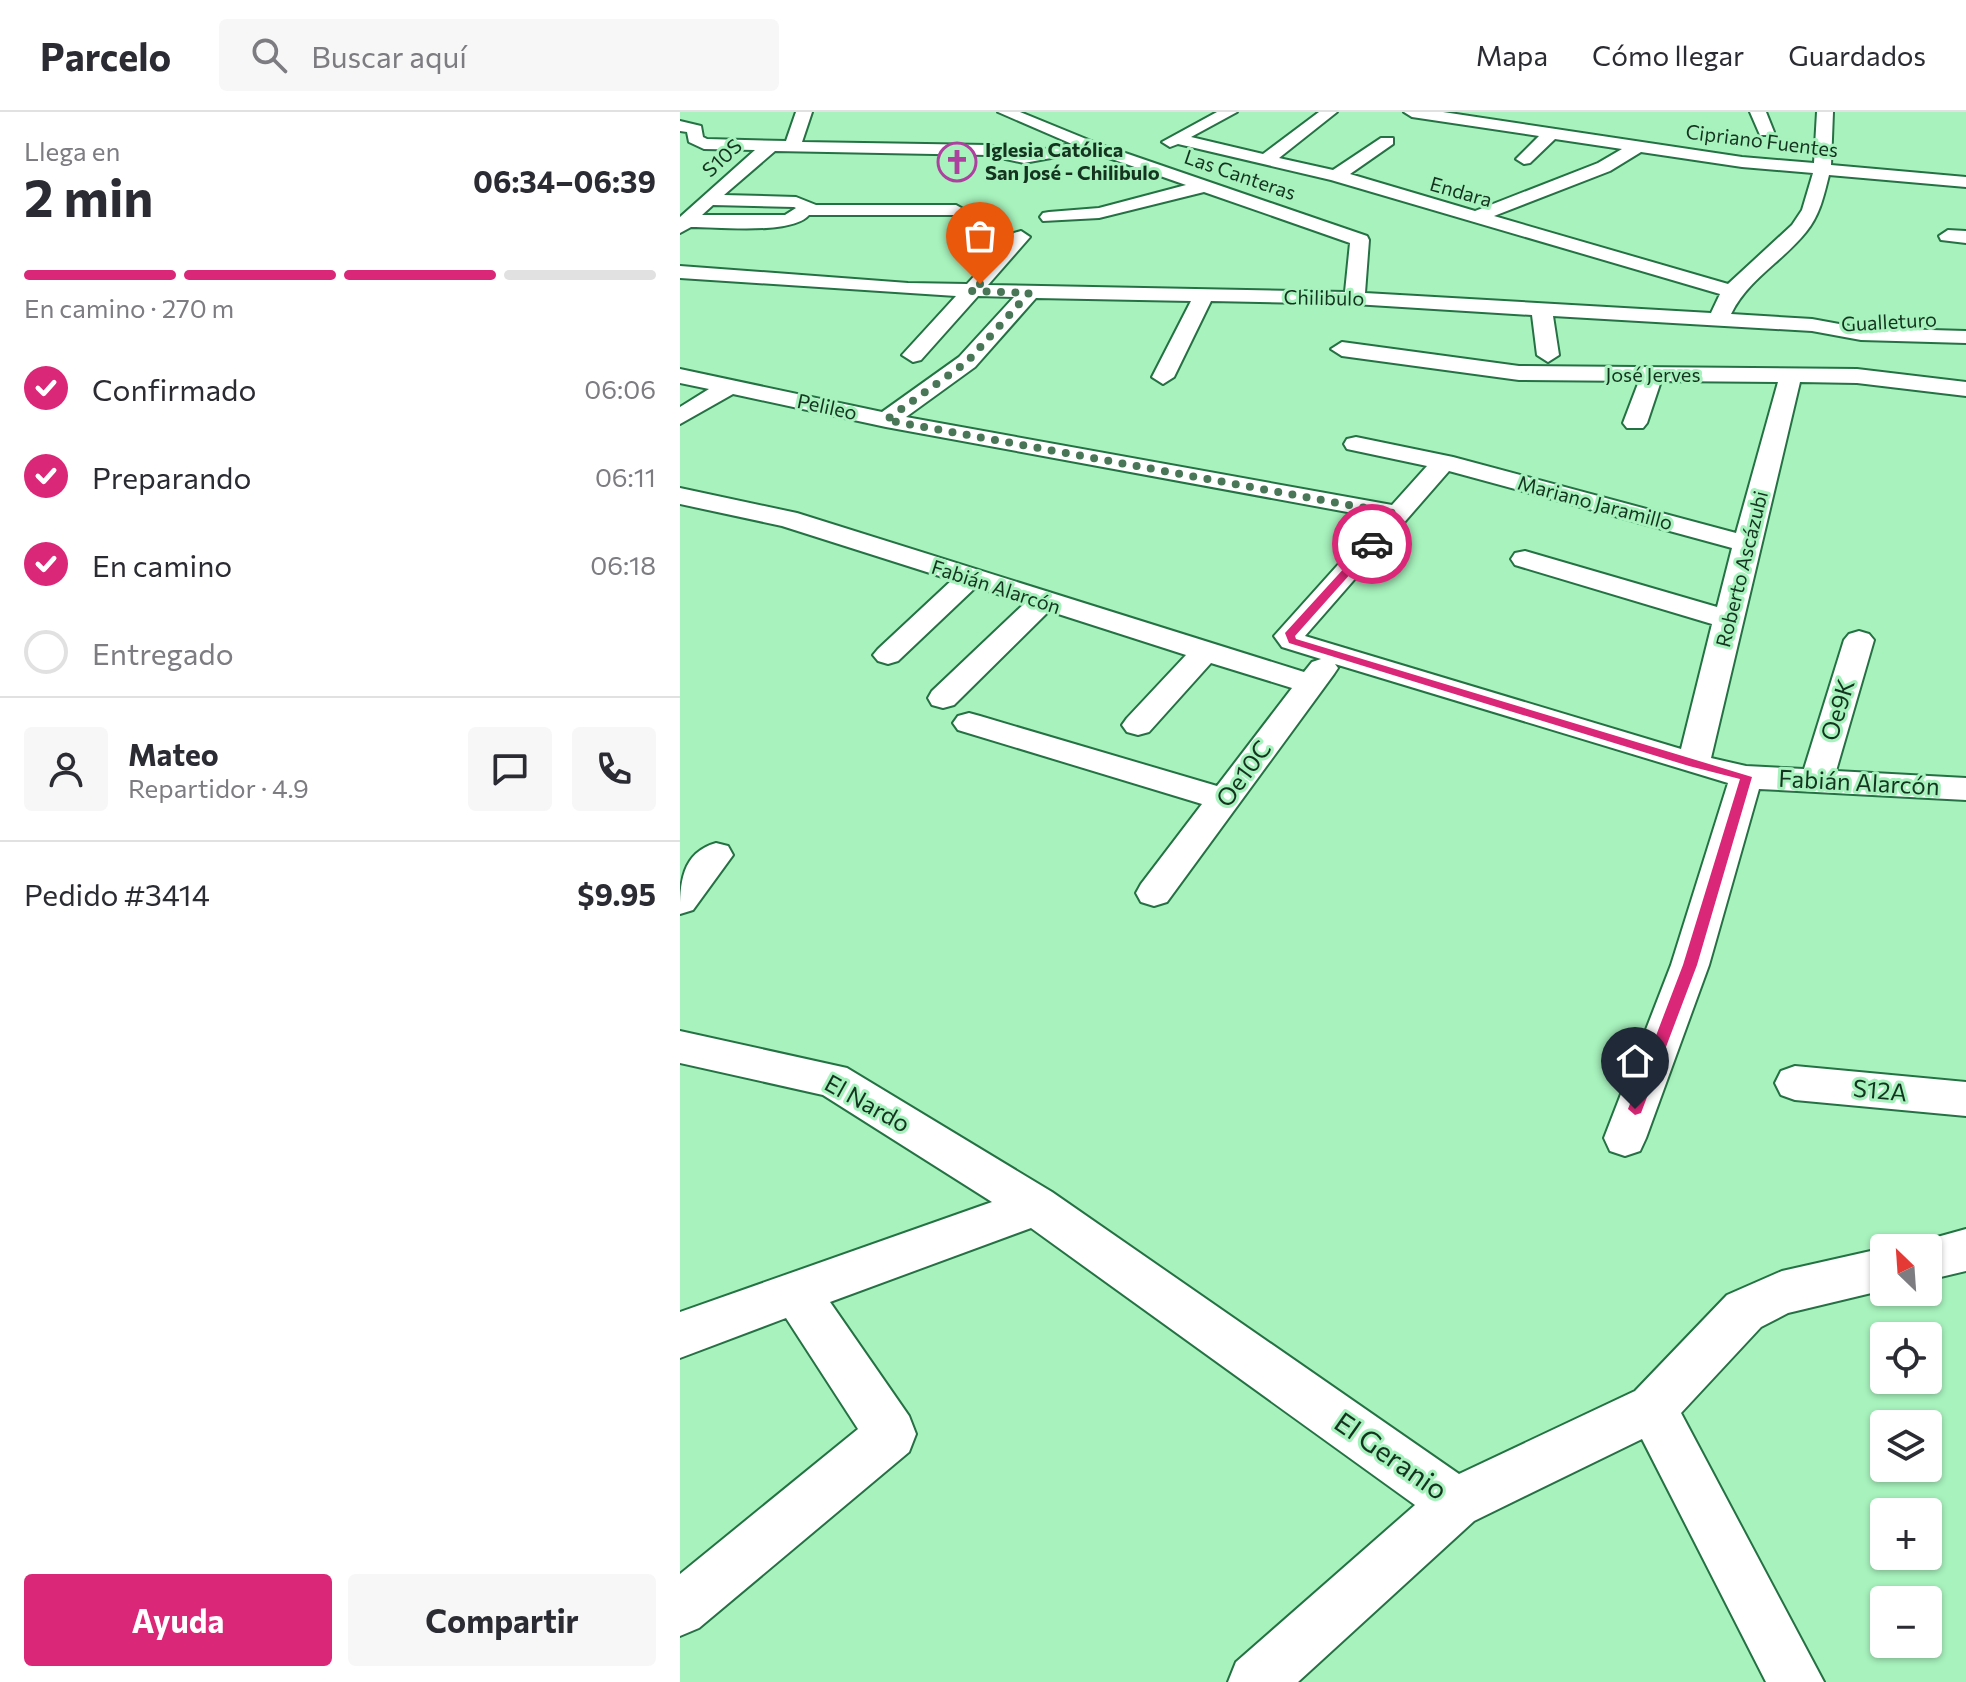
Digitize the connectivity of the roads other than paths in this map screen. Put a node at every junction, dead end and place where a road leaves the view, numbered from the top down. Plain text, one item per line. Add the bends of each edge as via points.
1 (804, 112) edge
2 (1006, 112) edge
3 (1229, 112) edge
4 (1329, 112) edge
5 (1412, 112) edge
6 (1758, 112) edge
7 (1825, 112) edge
8 (1469, 116) edge
9 (1609, 125) dead end
10 (680, 126) edge
11 (1766, 132) dead end
12 (1552, 133) junction
13 (1588, 138) junction
14 (1177, 139) junction
15 (1387, 141) dead end
16 (793, 144) junction
17 (771, 146) junction
18 (1090, 146) junction
19 (1637, 147) junction
20 (1267, 159) junction
21 (1524, 159) dead end
22 (1132, 160) junction
23 (1822, 171) junction
24 (1336, 176) junction
25 (1966, 182) edge
26 (1205, 186) junction
27 (694, 188) dead end
28 (716, 194) junction
29 (1418, 202) junction
30 (806, 210) junction
31 (956, 210) dead end
32 (1395, 214) dead end
33 (1049, 217) dead end
34 (1473, 218) junction
35 (684, 224) edge
36 (1374, 225) dead end
37 (1021, 237) dead end
38 (1357, 239) junction
39 (680, 272) edge
40 (970, 291) junction
41 (1732, 291) junction
42 (1029, 293) junction
43 (1204, 295) junction
44 (1354, 298) junction
45 (1541, 308) junction
46 (1719, 319) junction
47 (1966, 319) edge
48 (1812, 325) junction
49 (1849, 333) junction
50 (1966, 337) edge
51 (1342, 349) dead end
52 (913, 355) dead end
53 (1548, 355) dead end
54 (1652, 375) junction
55 (1791, 375) junction
56 (680, 376) edge
57 (1857, 376) junction
58 (1163, 377) dead end
59 (730, 386) junction
60 (1966, 389) edge
61 (680, 417) edge
62 (886, 420) junction
63 (1635, 423) dead end
64 (1356, 444) dead end
65 (1444, 462) junction
66 (680, 496) edge
67 (1398, 514) junction
68 (1746, 544) junction
69 (1525, 559) dead end
70 (970, 578) junction
71 (1042, 602) junction
72 (1729, 620) junction
73 (1859, 640) dead end
74 (1204, 653) junction
75 (1333, 654) junction
76 (888, 655) dead end
77 (1310, 684) junction
78 (943, 698) dead end
79 (969, 723) dead end
80 (1138, 725) dead end
81 (1693, 764) junction
82 (1746, 777) junction
83 (1817, 780) junction
84 (1966, 789) edge
85 (1226, 800) junction
86 (716, 855) dead end
87 (1154, 893) dead end
88 (680, 901) edge
89 (680, 1047) edge
90 (1795, 1083) dead end
91 (1966, 1099) edge
92 (1625, 1138) dead end
93 (1036, 1206) junction
94 (1966, 1250) edge
95 (1942, 1256) edge
96 (1870, 1272) edge
97 (795, 1291) junction
98 (680, 1335) edge
99 (1652, 1408) junction
100 (1456, 1503) junction
101 (680, 1609) edge
102 (1256, 1682) edge
103 (1796, 1682) edge

1 - 16 street
2 - 18 street, Las Canteras
3 - 14 street
4 - 20 street
5 - 8 street, Cipriano Fuentes
6 - 11 street
7 - 23 street
8 - 12 street, Cipriano Fuentes
9 - 13 street
10 - 17 street via 695,129 695,139 704,144
12 - 13 street, Cipriano Fuentes
12 - 21 street
13 - 19 street, Cipriano Fuentes
14 - 20 street, Endara
14 - 22 street
15 - 24 street
16 - 17 street, S10S
16 - 18 street, S10S via 987,150 1020,158
17 - 28 street, S10S
18 - 22 street, Las Canteras
19 - 23 street, Cipriano Fuentes
19 - 34 street via 1604,167
20 - 24 street, Endara
22 - 26 street, Las Canteras
23 - 25 street, Cipriano Fuentes
23 - 41 street via 1811,210 1799,229
24 - 29 street, Endara
26 - 33 street via 1108,212
26 - 38 street, Las Canteras
27 - 28 street
28 - 30 street via 801,202
28 - 35 street, S10S
29 - 32 street
29 - 34 street, Endara
30 - 31 street
30 - 35 street via 783,221
34 - 41 street, Endara via 1589,259
36 - 38 street
37 - 40 street
38 - 44 street via 1362,242
39 - 40 street, Chilibulo
40 - 42 street, Chilibulo
40 - 52 street
41 - 46 street
42 - 43 street, Chilibulo
42 - 62 street via 967,362
43 - 44 street, Chilibulo
43 - 58 street
44 - 45 street, Chilibulo
45 - 46 street, Chilibulo
45 - 53 street
46 - 48 street, Chilibulo
47 - 48 street, Gualleturo
48 - 49 street, Chilibulo
49 - 50 street, Chilibulo
49 - 57 street
51 - 54 street, José Jerves via 1519,373
54 - 55 street, José Jerves
54 - 63 street
55 - 57 street, José Jerves
55 - 68 street, Roberto Ascázubi
56 - 59 street, Pelileo
57 - 60 street, José Jerves
59 - 61 street
59 - 62 street, Pelileo
62 - 67 street, Pelileo
64 - 65 street, Mariano Jaramillo
65 - 67 street
65 - 68 street, Mariano Jaramillo
66 - 70 street, Fabián Alarcón via 788,519
67 - 75 street, Fabián Alarcón via 1289,636
68 - 72 street, Roberto Ascázubi
69 - 72 street
70 - 71 street, Fabián Alarcón
70 - 76 street
71 - 74 street, Fabián Alarcón
71 - 78 street
72 - 81 street, Roberto Ascázubi
73 - 83 street, Oe9K
74 - 77 street, Fabián Alarcón
74 - 80 street
75 - 77 street, Oe10C
75 - 81 street, Fabián Alarcón
77 - 85 street, Oe10C
79 - 85 street
81 - 82 street, Fabián Alarcón
82 - 83 street, Fabián Alarcón
82 - 92 street via 1690,965
83 - 84 street, Fabián Alarcón
85 - 87 street, Oe10C
86 - 88 street
89 - 93 street, El Nardo via 833,1080
90 - 91 street, S12A
93 - 97 street
93 - 100 street, El Geranio
94 - 95 street
96 - 99 street, El Geranio via 1782,1293 1744,1311
97 - 98 street
97 - 101 street via 891,1434
99 - 100 street, El Geranio
99 - 103 street
100 - 102 street

